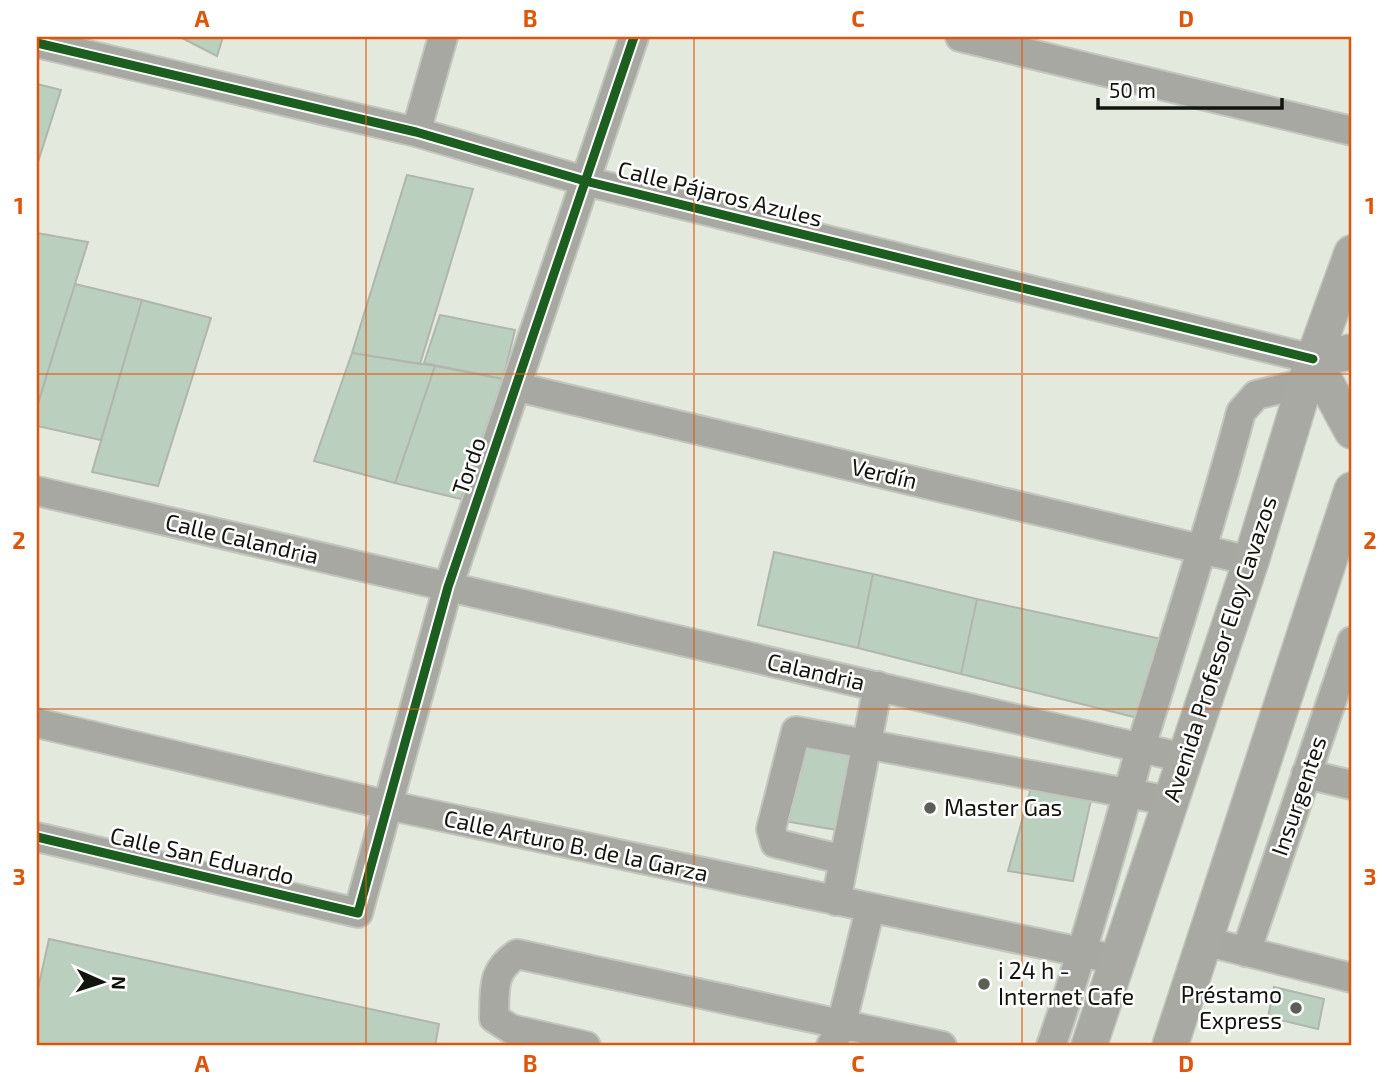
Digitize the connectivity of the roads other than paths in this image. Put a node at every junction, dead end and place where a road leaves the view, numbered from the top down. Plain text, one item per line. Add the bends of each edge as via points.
1 (443, 37) edge
2 (634, 37) edge
3 (960, 37) edge
4 (37, 43) edge
5 (1352, 131) edge
6 (416, 132) junction
7 (585, 181) junction
8 (1352, 253) edge
9 (1352, 352) edge
10 (1309, 371) junction
11 (517, 387) junction
12 (1352, 430) edge
13 (1352, 490) edge
14 (37, 491) edge
15 (1204, 550) junction
16 (1251, 561) junction
17 (448, 587) junction
18 (1352, 640) edge
19 (878, 686) junction
20 (37, 723) edge
21 (867, 743) junction
22 (1141, 748) junction
23 (1184, 758) junction
24 (1306, 774) junction
25 (1352, 785) edge
26 (1129, 793) junction
27 (1170, 801) junction
28 (387, 805) junction
29 (37, 837) edge
30 (844, 860) junction
31 (836, 901) junction
32 (870, 909) junction
33 (358, 914) joint
34 (1204, 942) junction
35 (1083, 952) junction
36 (1247, 952) junction
37 (1118, 960) junction
38 (1352, 978) edge
39 (836, 1036) edge
40 (586, 1046) edge
41 (942, 1046) edge
42 (1051, 1046) edge
43 (1089, 1046) edge
44 (1170, 1046) edge

1 - 6 street
2 - 7 street, Tordo
3 - 5 street
4 - 6 street, Calle Pájaros Azules
6 - 7 street, Calle Pájaros Azules
7 - 10 street, Calle Pájaros Azules
7 - 11 street, Tordo
8 - 10 main road, Avenida Profesor Eloy Cavazos
9 - 10 main road
10 - 12 main road
10 - 15 street via 1256,395 1241,412
10 - 16 main road, Avenida Profesor Eloy Cavazos
11 - 15 street, Verdín
11 - 17 street, Tordo
13 - 34 main road
14 - 17 street, Calle Calandria
15 - 16 street, Verdín
15 - 22 street
16 - 23 main road, Avenida Profesor Eloy Cavazos
17 - 19 street, Calandria
17 - 28 street, Tordo
18 - 24 street, Insurgentes
19 - 21 street
19 - 22 street, Calandria
20 - 28 street, Calle Arturo B. de la Garza
21 - 26 street
21 - 30 street
21 - 30 street via 796,730 771,829 775,843
22 - 23 street, Calandria
22 - 26 street
23 - 27 main road, Avenida Profesor Eloy Cavazos
24 - 25 street
24 - 36 street, Insurgentes
26 - 27 street
26 - 35 street
27 - 37 main road, Avenida Profesor Eloy Cavazos
28 - 31 street, Calle Arturo B. de la Garza
28 - 33 street, Tordo
29 - 33 street, Calle San Eduardo
30 - 31 street
31 - 32 street, Calle Arturo B. de la Garza
32 - 35 street, Calle Arturo B. de la Garza
32 - 39 street
34 - 36 street
34 - 44 main road
35 - 37 street, Calle Arturo B. de la Garza
35 - 42 street
36 - 38 street
37 - 43 main road, Avenida Profesor Eloy Cavazos
39 - 40 street via 517,954 501,965 494,1018 511,1028
39 - 41 street

